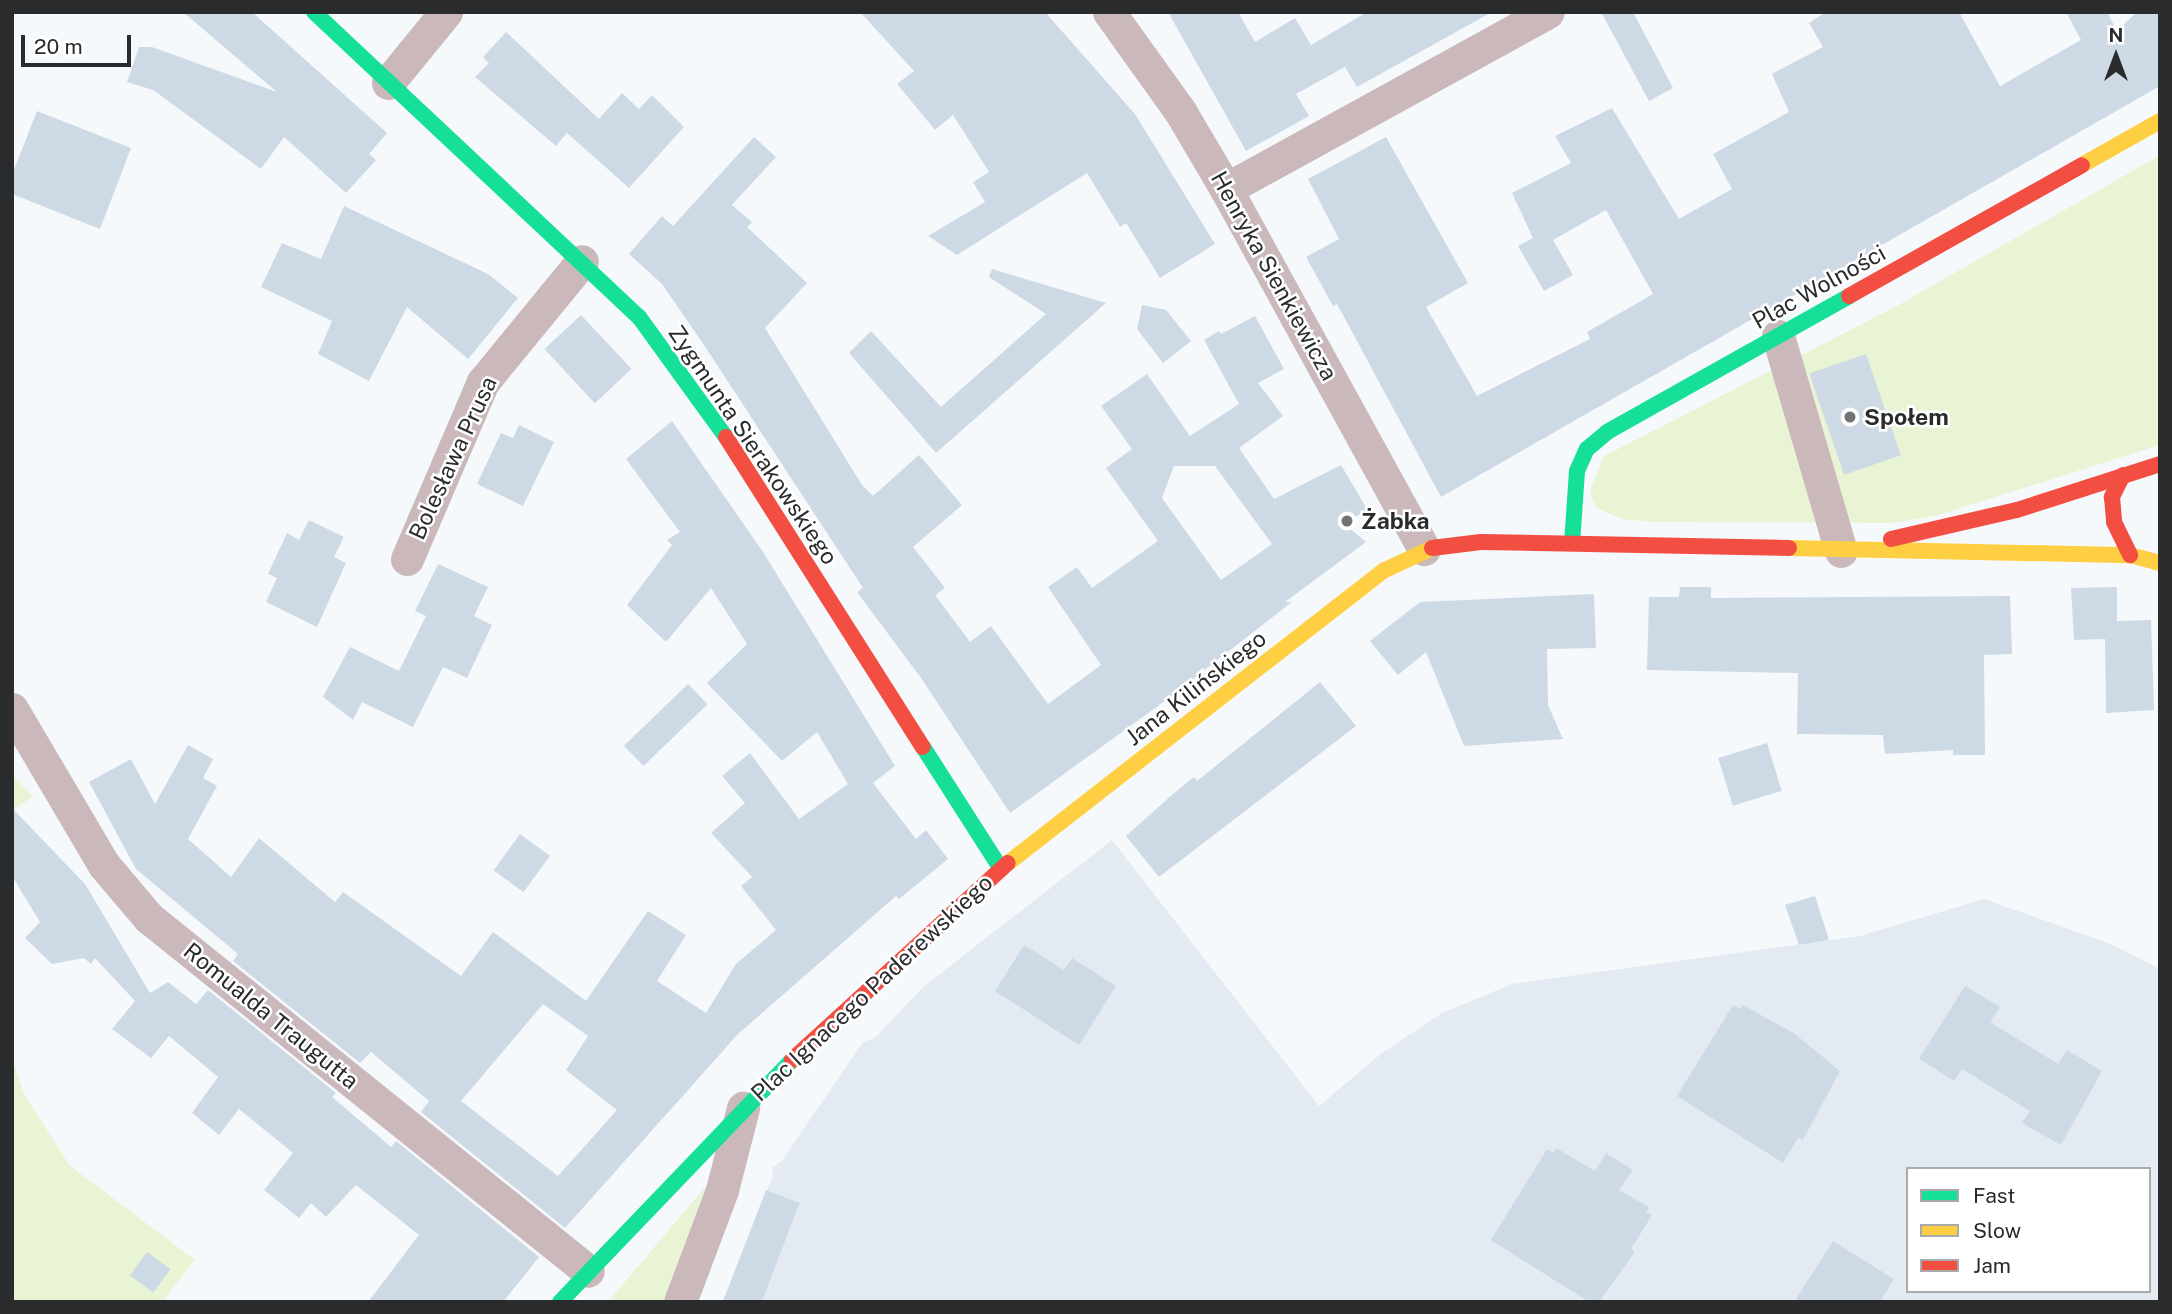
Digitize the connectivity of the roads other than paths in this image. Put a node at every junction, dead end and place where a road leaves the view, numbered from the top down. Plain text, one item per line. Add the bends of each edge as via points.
1 (314, 12) edge
2 (446, 12) edge
3 (1109, 12) edge
4 (1548, 12) edge
5 (388, 83) junction
6 (2160, 121) edge
7 (1226, 189) junction
8 (582, 261) junction
9 (1778, 336) junction
10 (2160, 464) edge
11 (2123, 475) junction
12 (1572, 543) junction
13 (1424, 549) junction
14 (1841, 551) junction
15 (2130, 555) junction
16 (407, 559) dead end
17 (2160, 563) edge
18 (12, 709) edge
19 (1001, 869) junction
20 (743, 1108) junction
21 (588, 1270) junction
22 (560, 1302) edge
23 (680, 1302) edge

1 - 5 street, Zygmunta Sierakowskiego
2 - 5 street
3 - 7 street, Henryka Sienkiewicza via 1180,111
4 - 7 street
5 - 8 street, Zygmunta Sierakowskiego
6 - 9 street, Plac Wolności
7 - 13 street, Henryka Sienkiewicza
8 - 16 street, Bolesława Prusa via 483,383
8 - 19 street, Zygmunta Sierakowskiego via 639,317 709,411
9 - 12 street, Plac Wolności via 1614,428 1587,449 1577,471
9 - 14 street
10 - 11 street
11 - 14 street via 2017,510
11 - 15 street via 2112,497 2114,522
12 - 13 street via 1482,542
12 - 14 street
13 - 19 street, Jana Kilińskiego via 1385,570
14 - 15 street
15 - 17 street
18 - 21 street, Romualda Traugutta via 104,865 149,918
19 - 20 street, Plac Ignacego Paderewskiego via 874,981
20 - 21 street, Plac Ignacego Paderewskiego
20 - 23 street, Plac Ignacego Paderewskiego via 722,1190
21 - 22 street, Plac Ignacego Paderewskiego

